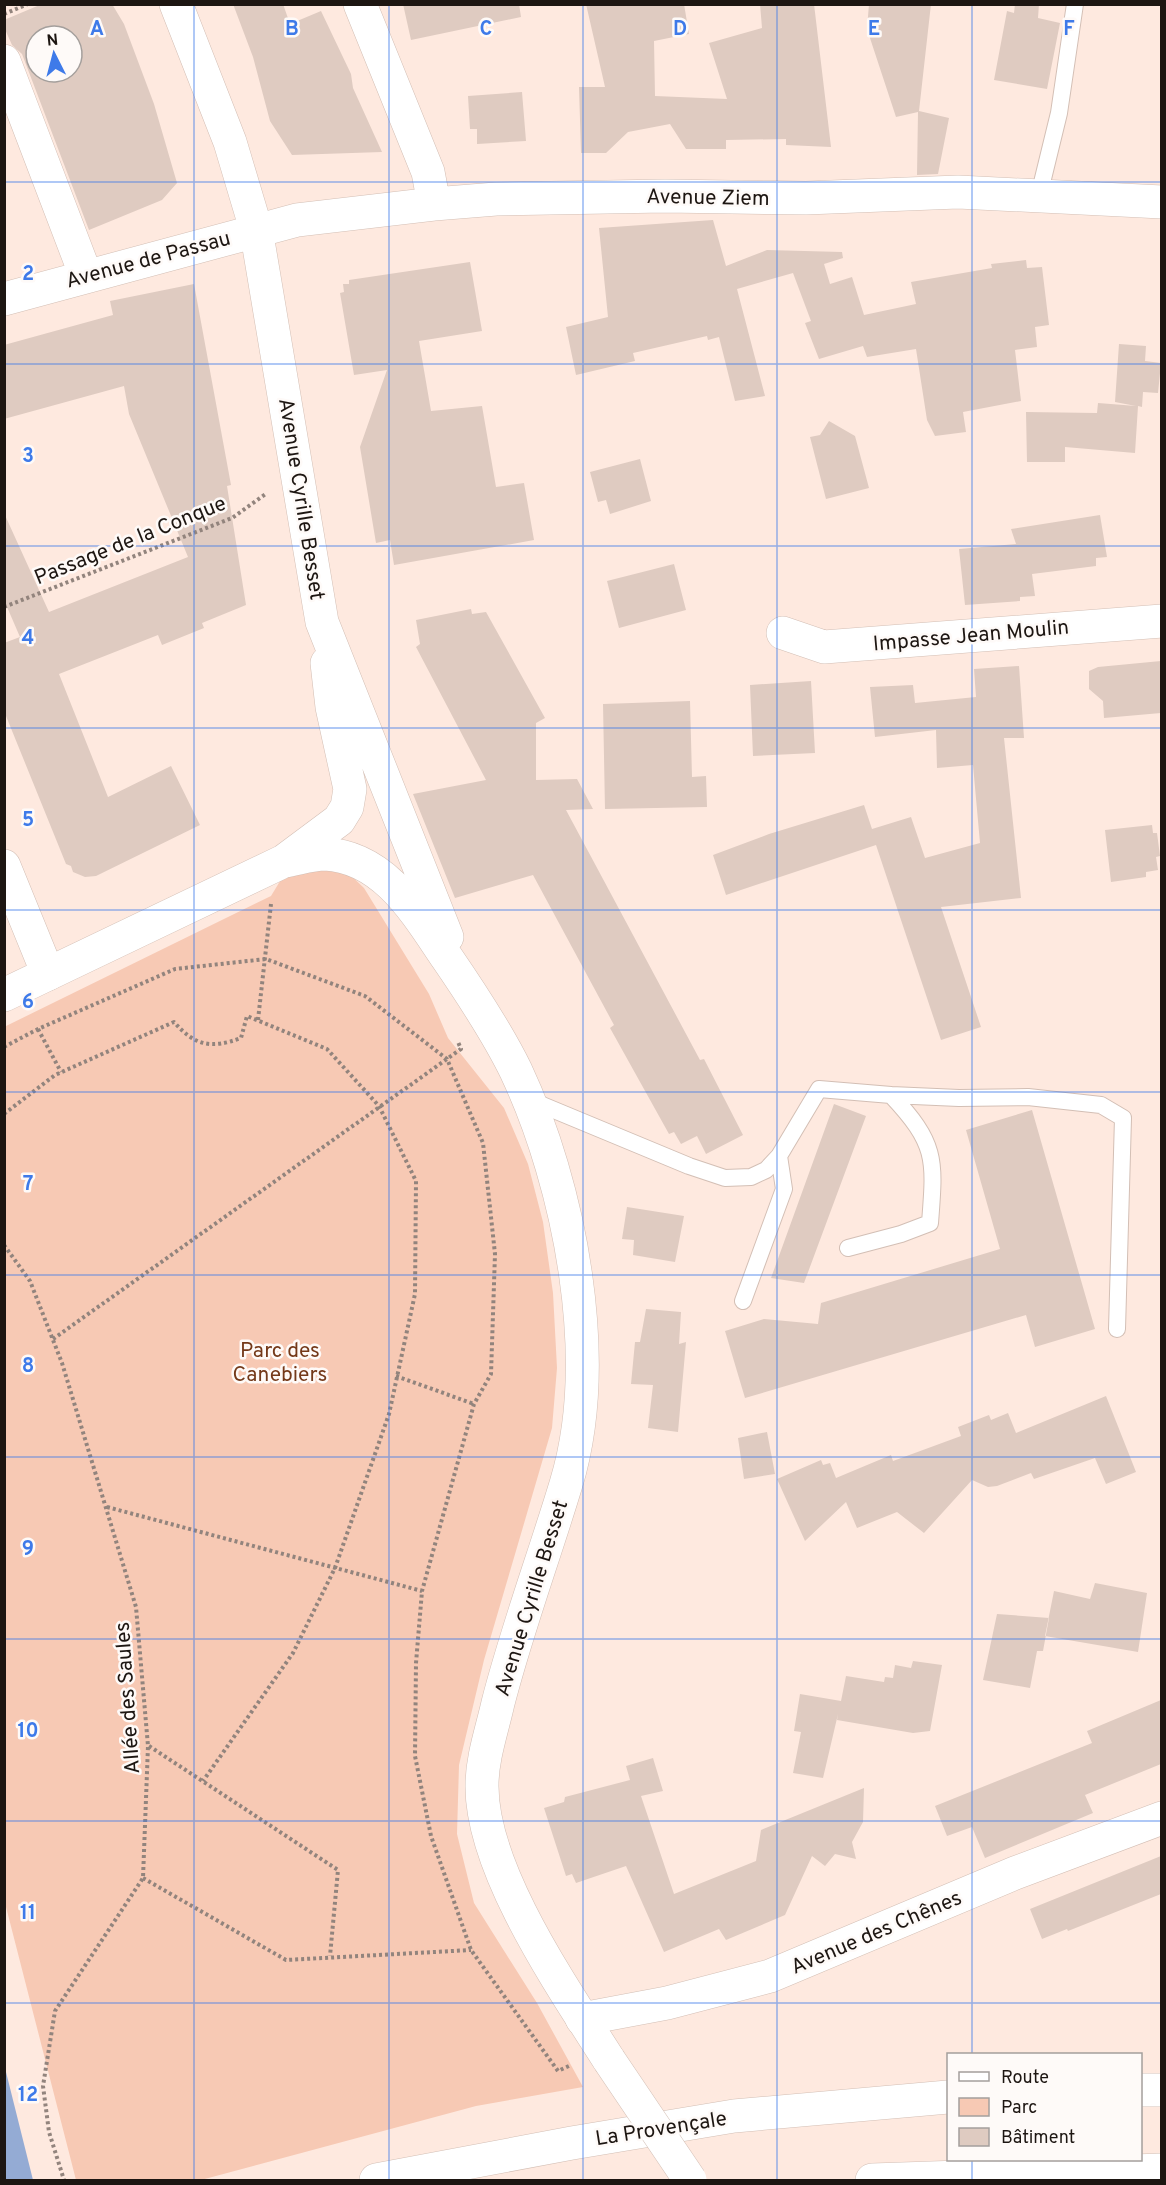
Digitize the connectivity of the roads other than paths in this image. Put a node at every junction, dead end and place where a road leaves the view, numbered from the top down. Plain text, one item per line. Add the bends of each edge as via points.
1 (176, 4) edge
2 (360, 4) edge
3 (1075, 4) edge
4 (4, 61) edge
5 (1039, 195) junction
6 (1161, 202) edge
7 (434, 204) junction
8 (256, 229) junction
9 (86, 276) junction
10 (4, 299) edge
11 (1161, 621) edge
12 (322, 622) junction
13 (783, 633) dead end
14 (284, 861) junction
15 (4, 866) edge
16 (48, 974) junction
17 (464, 983) junction
18 (4, 995) edge
19 (891, 1095) junction
20 (527, 1098) junction
21 (779, 1156) junction
22 (849, 1248) dead end
23 (743, 1301) dead end
24 (1117, 1329) dead end
25 (1161, 1818) edge
26 (582, 2019) junction
27 (1142, 2090) edge
28 (1161, 2090) edge
29 (947, 2097) edge
30 (1161, 2170) edge
31 (376, 2181) edge
32 (690, 2181) edge
33 (872, 2181) edge

1 - 8 main road, Avenue Cyrille Besset via 230,142
2 - 7 main road via 428,172
3 - 5 lane via 1059,113
4 - 9 main road
5 - 6 main road, Avenue Ziem
5 - 7 main road, Avenue Ziem via 958,192 806,198 665,196
7 - 8 main road, Avenue Ziem via 339,213
8 - 9 main road, Avenue de Passau
8 - 12 main road, Avenue Cyrille Besset
9 - 10 main road, Avenue de Passau
11 - 13 main road, Impasse Jean Moulin via 824,647
12 - 14 main road via 332,707 350,789 347,807 339,820
12 - 17 main road, Avenue Cyrille Besset
14 - 16 main road
14 - 17 main road, Avenue Cyrille Besset via 323,854 351,858 380,873 418,916
15 - 16 main road
16 - 18 main road
17 - 20 main road, Avenue Cyrille Besset via 515,1069
19 - 21 lane via 819,1089
19 - 22 lane via 913,1118 930,1147 930,1223
19 - 24 lane via 1028,1097 1101,1105 1123,1118
20 - 21 lane via 725,1178 751,1177 766,1170
20 - 26 main road, Avenue Cyrille Besset via 544,1142 567,1230 581,1319 583,1386 568,1480 503,1684 482,1784 491,1843 502,1873
21 - 23 lane via 784,1189
25 - 26 main road, Avenue des Chênes via 770,1976 667,2003
26 - 32 main road, Avenue Cyrille Besset, bridge
27 - 28 main road
29 - 31 main road, La Provençale via 734,2116
30 - 33 main road

